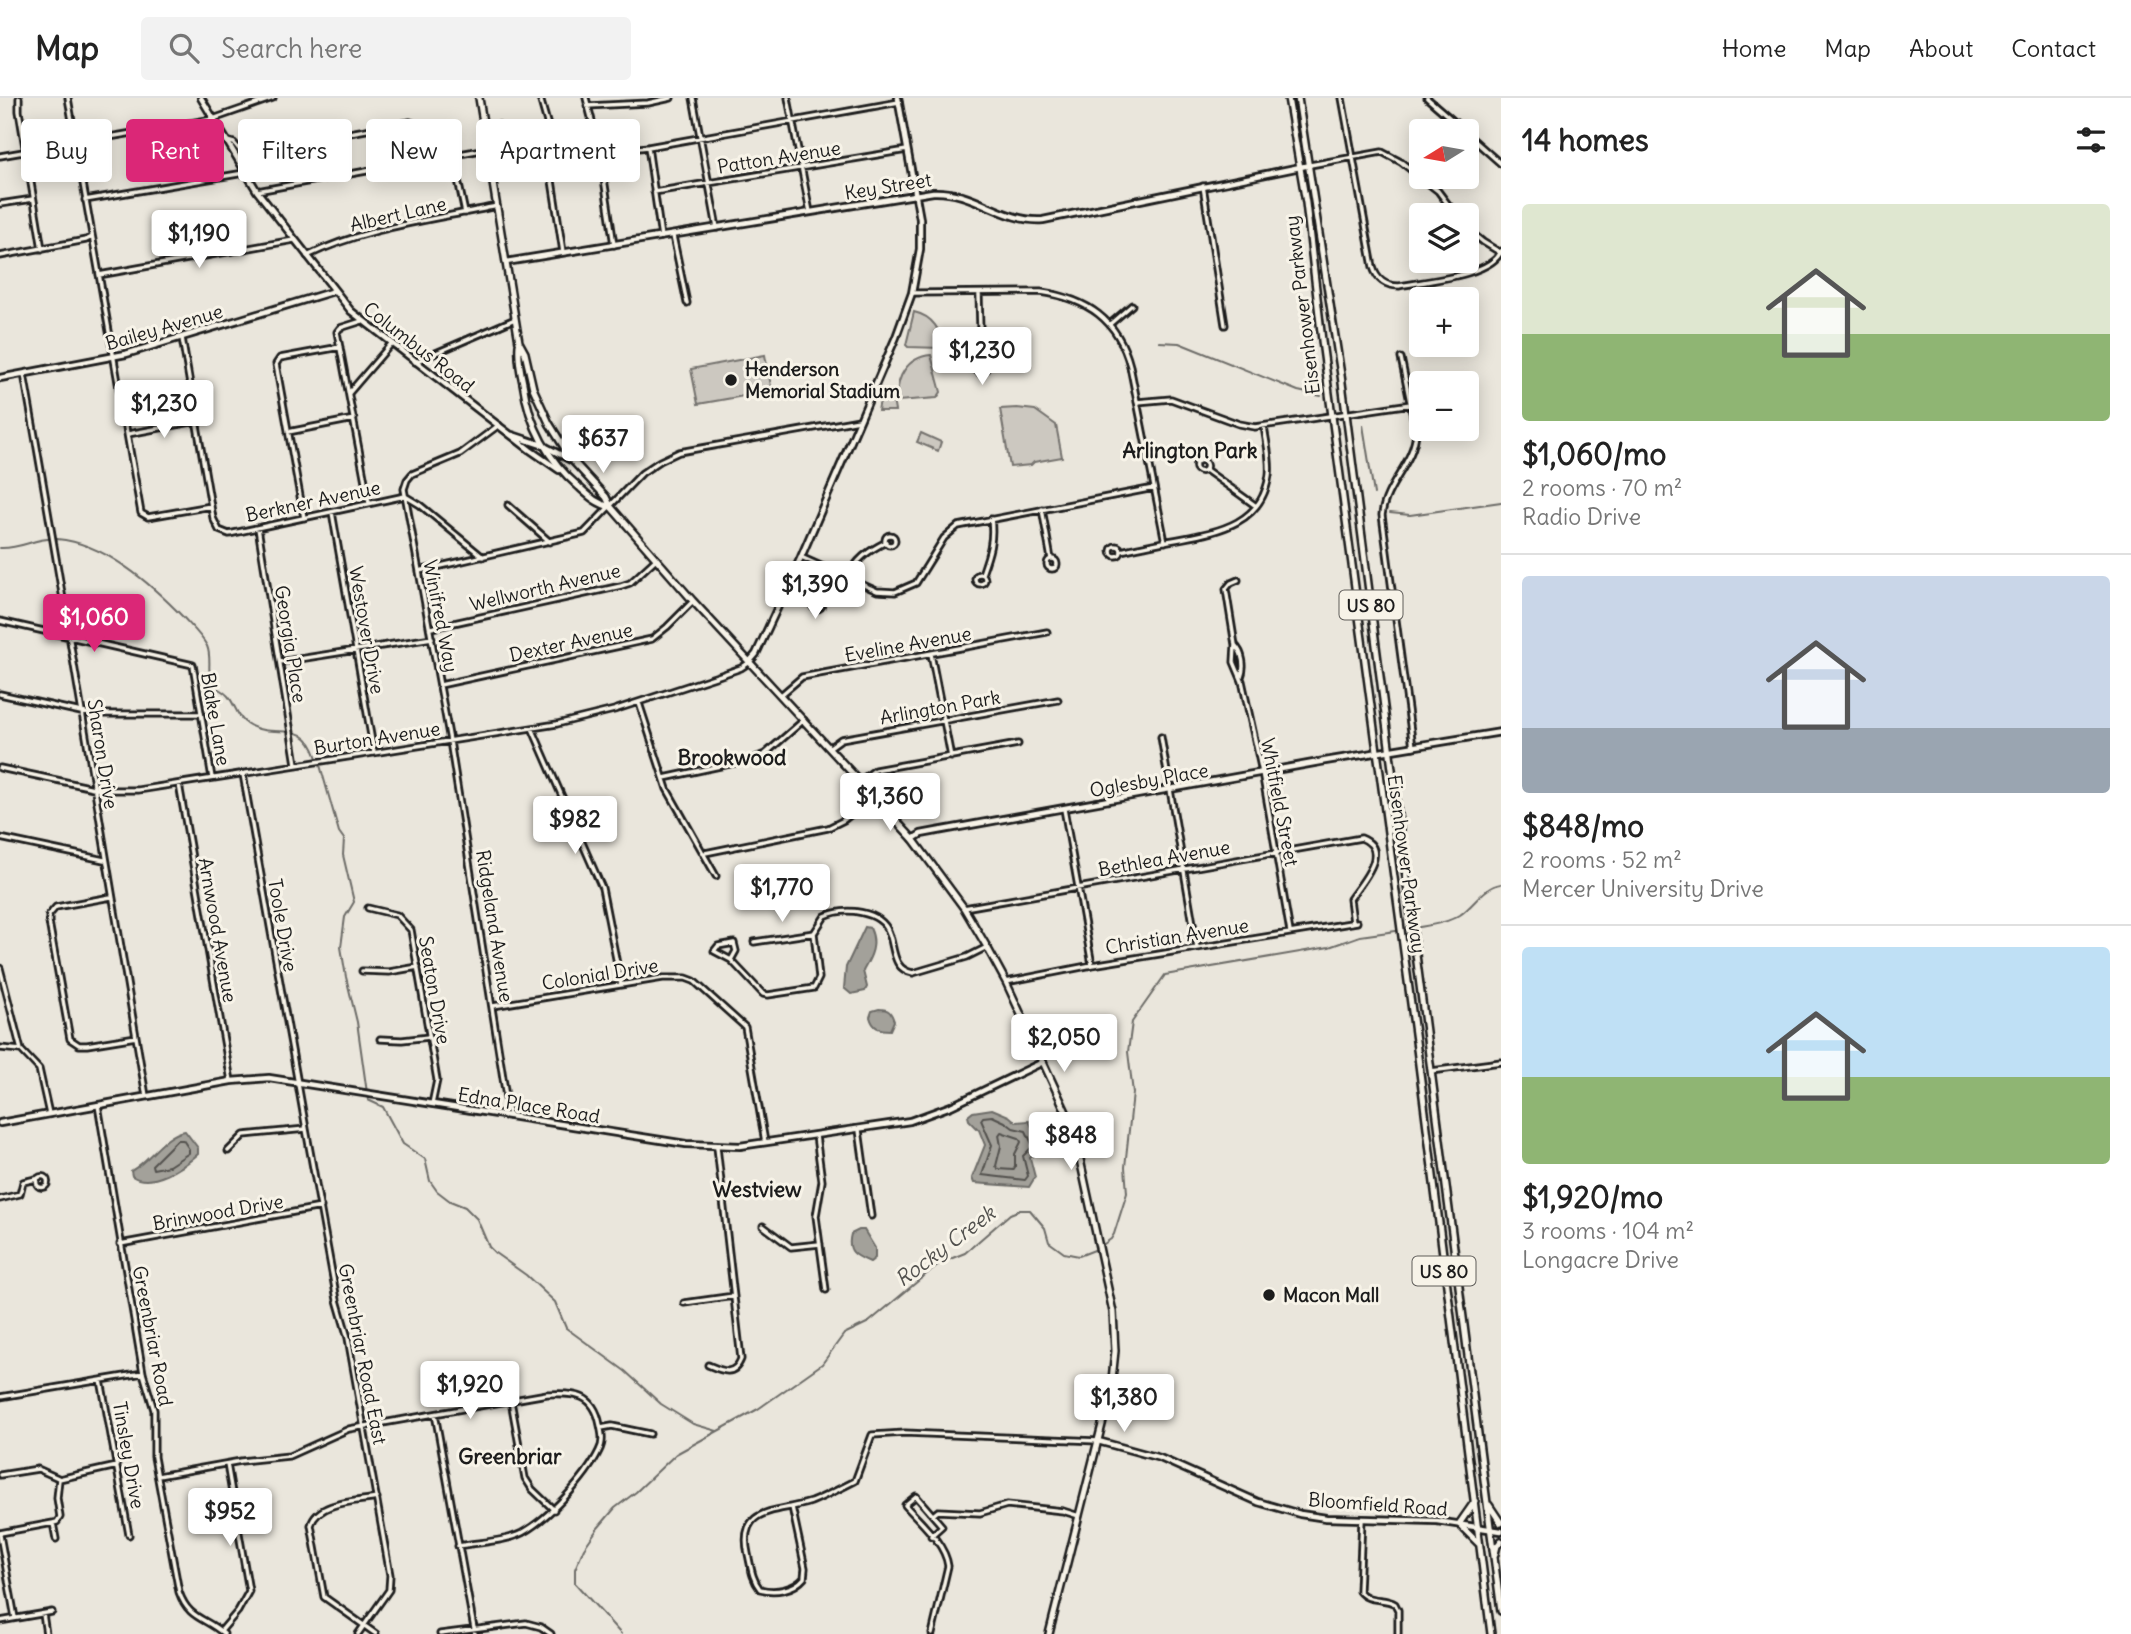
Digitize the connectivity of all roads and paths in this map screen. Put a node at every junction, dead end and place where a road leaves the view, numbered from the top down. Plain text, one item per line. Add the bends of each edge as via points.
1 (19, 98) edge
2 (68, 98) edge
3 (201, 98) edge
4 (273, 98) edge
5 (479, 98) edge
6 (540, 98) edge
7 (586, 98) edge
8 (671, 98) edge
9 (693, 98) edge
10 (788, 98) edge
11 (1288, 98) edge
12 (1298, 98) edge
13 (1342, 98) edge
14 (1427, 98) edge
15 (610, 100) edge
16 (898, 100) edge
17 (587, 106) junction
18 (71, 119) edge
19 (213, 119) joint
20 (482, 119) edge
21 (546, 119) edge
22 (591, 119) edge
23 (1451, 119) edge
24 (792, 122) junction
25 (21, 124) edge
26 (366, 130) edge
27 (700, 138) junction
28 (225, 141) joint
29 (1479, 144) edge
30 (648, 147) junction
31 (640, 148) edge
32 (908, 149) junction
33 (21, 152) edge
34 (0, 156) edge
35 (1352, 156) junction
36 (238, 163) edge
37 (1310, 164) junction
38 (1501, 164) edge
39 (1300, 166) junction
40 (801, 167) junction
41 (366, 172) edge
42 (238, 174) edge
43 (30, 182) edge
44 (82, 182) edge
45 (250, 182) edge
46 (458, 182) edge
47 (493, 182) edge
48 (552, 182) edge
49 (605, 182) edge
50 (709, 183) junction
51 (1203, 186) junction
52 (257, 191) junction
53 (654, 192) junction
54 (917, 194) junction
55 (33, 199) junction
56 (85, 200) junction
57 (1447, 203) edge
58 (0, 204) edge
59 (497, 206) junction
60 (810, 212) junction
61 (465, 213) junction
62 (718, 228) junction
63 (673, 236) junction
64 (92, 237) junction
65 (661, 237) junction
66 (1479, 239) edge
67 (294, 240) junction
68 (614, 245) junction
69 (42, 249) junction
70 (1501, 252) edge
71 (563, 253) junction
72 (0, 256) edge
73 (307, 256) junction
74 (506, 262) junction
75 (99, 275) junction
76 (334, 291) junction
77 (912, 293) junction
78 (979, 294) junction
79 (687, 303) dead end
80 (1132, 305) dead end
81 (515, 319) junction
82 (362, 321) junction
83 (1110, 324) junction
84 (1226, 325) dead end
85 (183, 338) junction
86 (519, 342) junction
87 (391, 344) junction
88 (340, 347) junction
89 (114, 356) junction
90 (1401, 358) dead end
91 (415, 362) junction
92 (981, 365) dead end
93 (24, 374) junction
94 (0, 378) edge
95 (349, 393) junction
96 (1409, 399) edge
97 (1137, 402) junction
98 (1409, 404) edge
99 (1346, 414) junction
100 (1332, 417) junction
101 (354, 419) junction
102 (859, 420) junction
103 (197, 421) junction
104 (499, 425) junction
105 (1264, 426) junction
106 (288, 432) junction
107 (128, 434) junction
108 (512, 435) junction
109 (1414, 441) edge
110 (542, 445) junction
111 (572, 460) junction
112 (559, 470) junction
113 (1206, 470) dead end
114 (1154, 488) junction
115 (405, 496) junction
116 (369, 503) junction
117 (508, 505) dead end
118 (211, 506) junction
119 (1256, 506) junction
120 (611, 507) junction
121 (1042, 509) junction
122 (332, 512) junction
123 (304, 518) junction
124 (990, 519) junction
125 (258, 528) junction
126 (550, 542) junction
127 (886, 542) dead end
128 (1165, 542) junction
129 (1121, 551) dead end
130 (483, 557) junction
131 (801, 557) junction
132 (656, 558) junction
133 (1051, 559) dead end
134 (832, 571) junction
135 (419, 572) junction
136 (982, 574) dead end
137 (849, 578) junction
138 (1238, 580) dead end
139 (820, 600) dead end
140 (693, 601) junction
141 (0, 621) edge
142 (431, 628) junction
143 (1047, 632) dead end
144 (70, 636) junction
145 (432, 638) junction
146 (1235, 645) junction
147 (356, 650) junction
148 (931, 654) junction
149 (280, 662) junction
150 (750, 662) junction
151 (1241, 677) junction
152 (440, 685) junction
153 (0, 694) edge
154 (781, 695) junction
155 (1058, 700) dead end
156 (639, 703) junction
157 (82, 712) junction
158 (200, 714) junction
159 (804, 720) junction
160 (943, 720) junction
161 (532, 728) junction
162 (1501, 732) edge
163 (1161, 737) dead end
164 (450, 741) junction
165 (1018, 744) dead end
166 (830, 747) junction
167 (1413, 747) junction
168 (1390, 751) junction
169 (374, 753) junction
170 (1376, 753) junction
171 (951, 757) junction
172 (296, 765) junction
173 (0, 768) edge
174 (1262, 772) junction
175 (243, 774) junction
176 (212, 778) junction
177 (664, 778) junction
178 (860, 781) junction
179 (179, 784) junction
180 (93, 788) junction
181 (1169, 790) junction
182 (874, 796) junction
183 (1064, 809) junction
184 (0, 838) edge
185 (914, 839) junction
186 (1277, 852) junction
187 (705, 853) junction
188 (105, 860) junction
189 (1183, 869) junction
190 (716, 876) dead end
191 (1078, 887) junction
192 (111, 897) junction
193 (368, 908) dead end
194 (964, 908) junction
195 (1355, 922) joint
196 (1290, 932) junction
197 (814, 933) junction
198 (754, 942) dead end
199 (987, 947) junction
200 (1197, 947) junction
201 (731, 960) junction
202 (1091, 965) junction
203 (418, 967) junction
204 (0, 968) edge
205 (362, 971) dead end
206 (1006, 982) junction
207 (621, 984) junction
208 (493, 1006) junction
209 (136, 1037) junction
210 (429, 1037) junction
211 (380, 1039) dead end
212 (0, 1048) edge
213 (21, 1050) junction
214 (1044, 1062) junction
215 (1501, 1062) edge
216 (1431, 1070) junction
217 (231, 1081) junction
218 (297, 1081) junction
219 (146, 1096) junction
220 (432, 1104) junction
221 (98, 1105) junction
222 (49, 1114) junction
223 (509, 1117) junction
224 (0, 1123) edge
225 (306, 1129) junction
226 (859, 1130) junction
227 (816, 1136) junction
228 (765, 1142) junction
229 (717, 1147) junction
230 (228, 1151) dead end
231 (36, 1180) dead end
232 (0, 1199) edge
233 (321, 1207) junction
234 (871, 1216) dead end
235 (763, 1226) dead end
236 (120, 1244) junction
237 (820, 1244) junction
238 (826, 1290) dead end
239 (734, 1296) junction
240 (684, 1303) dead end
241 (708, 1365) dead end
242 (143, 1373) junction
243 (101, 1380) junction
244 (0, 1397) edge
245 (511, 1401) junction
246 (435, 1414) junction
247 (365, 1426) junction
248 (601, 1428) junction
249 (650, 1434) dead end
250 (1098, 1441) junction
251 (228, 1464) junction
252 (117, 1466) junction
253 (0, 1475) edge
254 (158, 1476) junction
255 (59, 1479) junction
256 (377, 1499) junction
257 (1487, 1500) junction
258 (1475, 1501) junction
259 (792, 1507) junction
260 (554, 1510) junction
261 (933, 1515) junction
262 (1079, 1516) junction
263 (1362, 1518) junction
264 (53, 1523) junction
265 (1501, 1523) edge
266 (1459, 1524) junction
267 (1478, 1527) junction
268 (1490, 1529) junction
269 (1501, 1531) edge
270 (0, 1534) edge
271 (129, 1535) dead end
272 (931, 1536) junction
273 (56, 1539) dead end
274 (1501, 1541) edge
275 (1480, 1545) junction
276 (458, 1546) junction
277 (1494, 1561) junction
278 (1501, 1611) edge
279 (52, 1612) dead end
280 (43, 1614) junction
281 (15, 1618) junction
282 (0, 1621) edge
283 (364, 1626) junction
284 (223, 1632) edge
285 (474, 1632) edge
286 (46, 1634) edge
287 (358, 1634) edge
288 (376, 1634) edge
289 (440, 1634) edge
290 (551, 1634) edge
291 (933, 1634) edge
292 (1049, 1634) edge
293 (1398, 1634) edge
294 (1491, 1634) edge

1 - 25 street
2 - 18 street
3 - 19 street, Columbus Road
4 - 19 street
5 - 20 main road
6 - 21 street
7 - 17 street
8 - 15 street via 648,103
9 - 27 street
10 - 24 street
11 - 39 main road, Eisenhower Parkway / US 80
12 - 37 main road, Eisenhower Parkway / US 80
13 - 35 street
14 - 23 street
15 - 17 street
16 - 24 street
16 - 32 street
17 - 22 street
24 - 27 street
24 - 40 street
26 - 28 street via 290,144 254,160
27 - 30 street
27 - 50 street
28 - 36 street, Columbus Road
29 - 38 street
30 - 31 street
30 - 53 street
32 - 40 street, Patton Avenue
32 - 54 street
33 - 34 street
35 - 37 street
35 - 57 street via 1389,155 1438,191
35 - 70 street via 1373,267 1384,283 1399,286 1478,270 1493,263
37 - 39 street, Key Street
37 - 99 main road, Eisenhower Parkway / US 80
39 - 51 street, Key Street
39 - 100 main road, Eisenhower Parkway / US 80
40 - 50 street, Patton Avenue
40 - 60 street
41 - 52 street
42 - 56 street
43 - 55 street
44 - 56 street
45 - 52 street, Columbus Road
46 - 61 street
47 - 59 main road
48 - 71 street
49 - 68 street
50 - 53 street, Patton Avenue
50 - 62 street
51 - 54 street, Key Street via 1036,221 1014,218 953,193
51 - 84 street
52 - 67 street, Columbus Road
53 - 65 street
54 - 60 street, Key Street
54 - 77 street via 921,236
55 - 58 street
55 - 69 street
56 - 64 street
59 - 61 street, Albert Lane
59 - 74 main road
60 - 62 street, Key Street
61 - 73 street, Albert Lane via 349,239
62 - 63 street, Key Street
63 - 65 street, Key Street
63 - 79 street
64 - 69 street
64 - 75 street
65 - 68 street, Key Street
66 - 70 street
67 - 73 street, Columbus Road
67 - 75 street
68 - 71 street, Key Street
69 - 72 street
71 - 74 street, Key Street
73 - 76 street, Columbus Road
74 - 81 main road
75 - 89 street
76 - 82 street, Columbus Road
76 - 85 street, Bailey Avenue
77 - 78 street
77 - 102 street
78 - 83 street via 1058,295 1083,303
78 - 92 street
80 - 83 street
81 - 86 main road
81 - 91 street
82 - 87 street, Columbus Road
82 - 88 street via 339,329
83 - 97 street via 1128,356
85 - 89 street, Bailey Avenue
85 - 103 street
86 - 110 main road via 528,411
86 - 111 main road via 540,406
87 - 91 street, Columbus Road
87 - 95 street
88 - 95 street
88 - 106 street via 277,360
89 - 93 street, Bailey Avenue
89 - 107 street
90 - 96 street
91 - 104 street, Columbus Road
93 - 94 street, Bailey Avenue
93 - 144 street, Sharon Drive
95 - 101 street
97 - 105 street via 1171,399 1239,424
97 - 114 street
98 - 99 street
99 - 100 street
99 - 168 main road, Eisenhower Parkway / US 80
100 - 105 street
100 - 170 main road, Eisenhower Parkway / US 80
101 - 106 street
101 - 116 street
102 - 120 street via 678,452 642,473
102 - 131 street
103 - 107 street
103 - 118 street
104 - 108 street, Columbus Road
104 - 115 street, Berkner Avenue via 460,454 412,474
105 - 119 street via 1269,473
106 - 123 street
107 - 118 street via 144,516
108 - 110 street, Columbus Road
108 - 112 street, Columbus Road
109 - 167 street via 1382,515
110 - 111 street, Columbus Road
110 - 112 main road
111 - 120 main road
112 - 120 main road via 601,505
113 - 119 street
114 - 121 street
114 - 128 street
115 - 116 street, Berkner Avenue
115 - 130 street
115 - 135 street, Winifred Way
116 - 122 street, Berkner Avenue
117 - 126 street
118 - 125 street, Berkner Avenue via 216,528 228,533
119 - 128 street via 1227,528
120 - 126 street via 584,533
120 - 132 main road
121 - 124 street
121 - 133 street
122 - 123 street, Berkner Avenue
122 - 147 street, Westover Drive
123 - 125 street, Berkner Avenue
124 - 136 street via 992,547
124 - 137 street via 951,531 922,577 902,591 877,590
125 - 149 street, Georgia Place
126 - 130 street
127 - 137 street via 866,553
128 - 129 street
130 - 135 street
131 - 134 street
131 - 150 street
132 - 140 main road
132 - 142 street, Wellworth Avenue via 621,586
134 - 137 street
134 - 139 street
135 - 142 street, Winifred Way
138 - 146 street, Whitfield Street via 1226,589
140 - 150 main road
140 - 152 street, Dexter Avenue via 652,639
141 - 144 street
142 - 145 street, Winifred Way
143 - 148 street, Eveline Avenue
144 - 157 street, Sharon Drive
144 - 158 street, Blake Lane via 193,665
145 - 147 street
145 - 152 street, Winifred Way
146 - 151 street, Whitfield Street via 1234,662
146 - 151 street, Whitfield Street via 1242,660
147 - 149 street
147 - 169 street, Westover Drive
148 - 154 street, Eveline Avenue via 802,677
148 - 160 street
149 - 172 street, Georgia Place
150 - 154 main road
150 - 156 street, Burton Avenue
151 - 174 street, Whitfield Street
152 - 164 street, Winifred Way
153 - 157 street
154 - 159 main road
155 - 160 street, Arlington Park
156 - 161 street, Burton Avenue
156 - 177 street
157 - 158 street
157 - 180 street, Sharon Drive
158 - 176 street, Blake Lane
159 - 166 main road
159 - 177 street via 753,759
160 - 166 street, Arlington Park via 841,739
160 - 171 street
161 - 164 street, Burton Avenue
161 - 207 street via 602,888
162 - 167 street, Oglesby Place
163 - 181 street
164 - 169 street, Burton Avenue
164 - 208 street, Ridgeland Avenue
165 - 171 street
166 - 178 main road
167 - 168 street, Oglesby Place
168 - 170 street, Oglesby Place
168 - 216 main road, Eisenhower Parkway / US 80
169 - 172 street, Burton Avenue
170 - 174 street, Oglesby Place
170 - 258 main road, Eisenhower Parkway / US 80
171 - 178 street via 873,771
172 - 175 street, Burton Avenue
173 - 180 street, Burton Avenue
174 - 181 street, Oglesby Place
174 - 186 street, Whitfield Street
175 - 176 street, Burton Avenue
175 - 218 street, Toole Drive
176 - 179 street, Burton Avenue
177 - 187 street
178 - 182 main road
179 - 180 street, Burton Avenue via 127,791
179 - 217 street, Arnwood Avenue
180 - 188 street, Sharon Drive
181 - 183 street, Oglesby Place
181 - 189 street
182 - 185 main road
182 - 187 street via 828,828
183 - 185 street, Oglesby Place via 921,834
183 - 191 street
184 - 188 street
185 - 194 main road
186 - 189 street, Bethlea Avenue
186 - 195 street, Bethlea Avenue via 1358,838 1368,841 1375,860 1350,899
186 - 196 street, Whitfield Street
187 - 190 street
188 - 192 street, Sharon Drive
189 - 191 street, Bethlea Avenue
189 - 200 street
191 - 194 street, Bethlea Avenue
191 - 202 street
192 - 209 street, Sharon Drive
192 - 209 street via 56,907 49,915 51,935 72,1041 87,1045
193 - 203 street, Seaton Drive via 391,913 408,924
194 - 199 main road
195 - 196 street, Christian Avenue
196 - 200 street, Christian Avenue
197 - 198 street
197 - 199 street via 831,914 868,915 887,929 900,965 914,973
197 - 201 street via 819,978 814,988 768,995
199 - 206 main road
200 - 202 street, Christian Avenue
201 - 201 street via 734,943 715,947 714,951
202 - 206 street, Christian Avenue
203 - 205 street
203 - 210 street, Seaton Drive
204 - 213 street
206 - 214 main road
207 - 208 street, Colonial Drive
207 - 228 street, Colonial Drive via 686,978 735,1016 748,1036
208 - 223 street, Ridgeland Avenue
209 - 219 street, Sharon Drive
210 - 211 street
210 - 220 street, Seaton Drive via 437,1080
212 - 213 street
213 - 222 street via 39,1069
214 - 226 street, Edna Place Road via 931,1114
214 - 250 main road via 1073,1128 1113,1312 1111,1389
215 - 216 street
216 - 257 main road, Eisenhower Parkway / US 80
217 - 218 street, Edna Place Road
217 - 219 street, Edna Place Road
218 - 220 street, Edna Place Road
218 - 225 street, Greenbriar Road East
219 - 221 street, Edna Place Road
220 - 223 street, Edna Place Road
221 - 222 street, Edna Place Road
221 - 236 street, Greenbriar Road
222 - 224 street, Edna Place Road
223 - 229 street, Edna Place Road
225 - 230 street via 244,1135
225 - 233 street, Greenbriar Road East
226 - 227 street, Edna Place Road
226 - 234 street
227 - 228 street, Edna Place Road
227 - 237 street via 822,1181 816,1210
228 - 229 street, Edna Place Road
229 - 239 street
231 - 232 street via 24,1180 17,1196
233 - 236 street, Brinwood Drive
233 - 247 street, Greenbriar Road East
235 - 237 street via 791,1247
236 - 242 street, Greenbriar Road
237 - 238 street
239 - 240 street
239 - 241 street via 738,1365 726,1372
242 - 243 street
242 - 254 street, Greenbriar Road via 154,1410
243 - 244 street
243 - 252 street, Tinsley Drive
245 - 246 street
245 - 248 street via 547,1394 581,1396 595,1407
245 - 260 street via 526,1478
246 - 247 street
246 - 276 street
247 - 251 street via 342,1431 297,1454
247 - 256 street, Greenbriar Road East
248 - 249 street
248 - 260 street via 600,1451
250 - 259 street via 880,1433 868,1441 855,1481
250 - 262 main road
250 - 263 street, Bloomfield Road via 1160,1458 1274,1507 1326,1518
251 - 254 street
251 - 284 street via 249,1587
252 - 255 street
252 - 271 street, Tinsley Drive
253 - 255 street via 38,1469
254 - 284 street, Greenbriar Road via 183,1605
255 - 264 street via 60,1517
256 - 283 street, Greenbriar Road East via 390,1583
256 - 283 street via 324,1508 314,1515 311,1525 324,1597
257 - 265 main road
257 - 268 main road, Eisenhower Parkway / US 80
258 - 266 main road
258 - 267 main road, Eisenhower Parkway / US 80
259 - 259 street via 760,1514 750,1523 747,1548 754,1581 761,1589 797,1586 804,1578
260 - 276 street via 519,1534
261 - 262 street via 938,1511 980,1513 1007,1505
261 - 272 street via 942,1526
261 - 272 street via 916,1496 905,1505
262 - 292 main road
263 - 266 street, Bloomfield Road
263 - 293 street via 1359,1591 1367,1598 1395,1604
264 - 270 street
264 - 273 street
266 - 267 street, Bloomfield Road
266 - 275 main road
267 - 268 street, Bloomfield Road
267 - 275 main road, Eisenhower Parkway / US 80
268 - 269 street, Bloomfield Road
268 - 277 main road, Eisenhower Parkway / US 80
270 - 281 street
272 - 291 street via 947,1556 948,1566
274 - 277 main road
275 - 294 main road, Eisenhower Parkway / US 80
276 - 285 street
277 - 278 main road, Eisenhower Parkway / US 80
279 - 280 street
280 - 281 street
280 - 286 street
281 - 282 street
283 - 287 street
283 - 288 street
285 - 289 street
285 - 290 street via 526,1623

